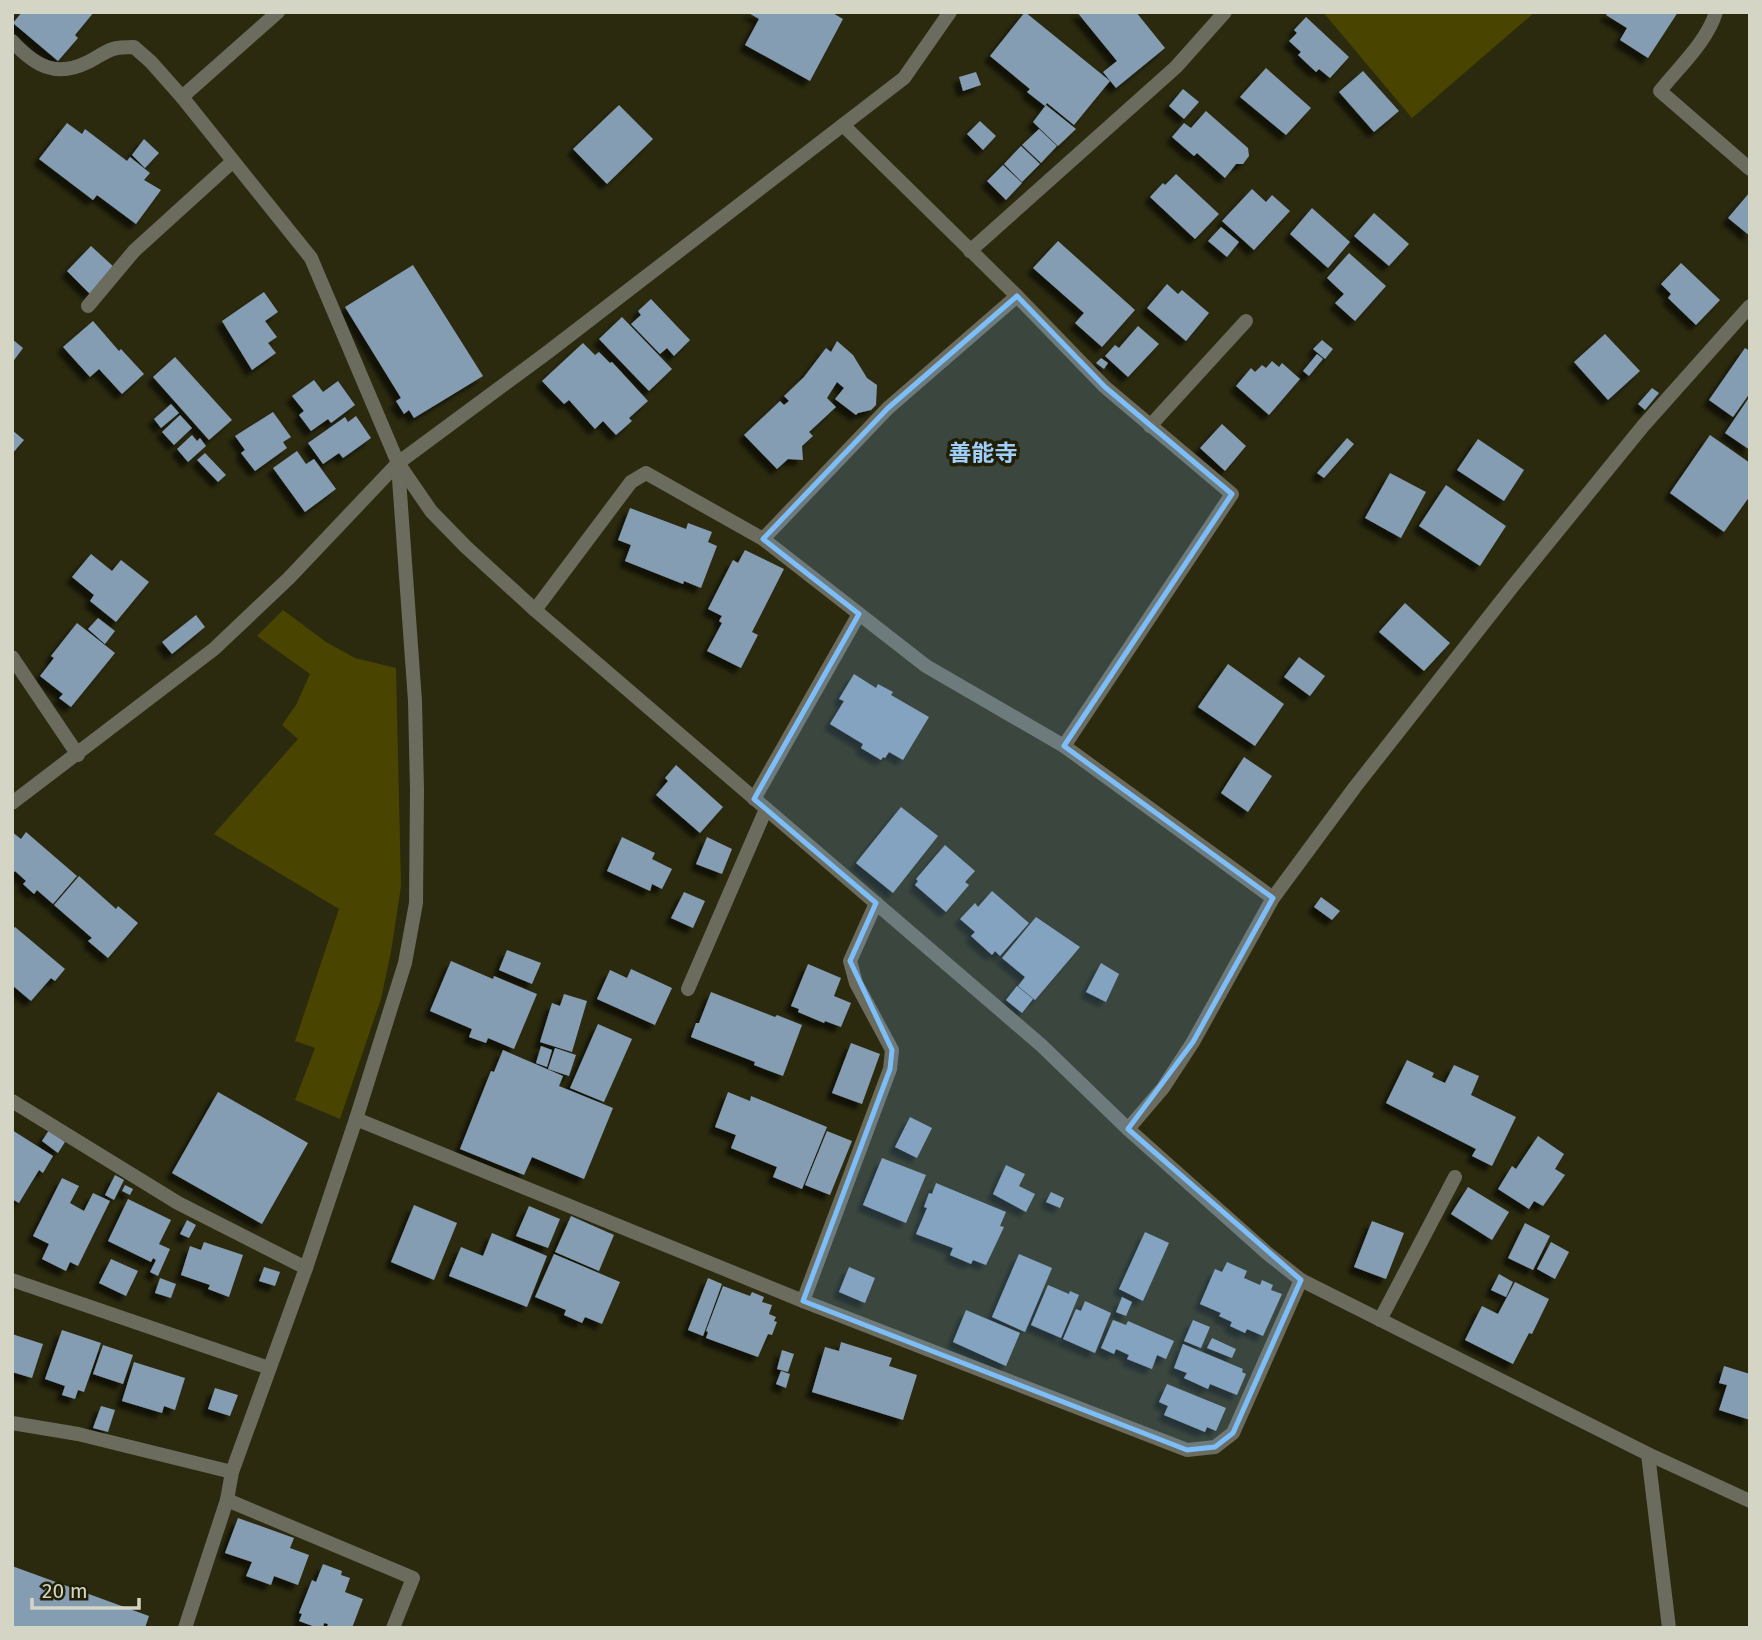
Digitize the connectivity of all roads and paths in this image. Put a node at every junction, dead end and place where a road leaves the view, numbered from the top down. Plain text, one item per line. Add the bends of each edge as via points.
1 (278, 12) edge
2 (950, 12) edge
3 (1224, 12) edge
4 (1716, 12) edge
5 (12, 41) edge
6 (183, 97) junction
7 (843, 125) junction
8 (232, 162) junction
9 (1750, 169) edge
10 (970, 251) junction
11 (1017, 296) junction
12 (88, 306) dead end
13 (1750, 306) edge
14 (1246, 321) dead end
15 (1150, 426) junction
16 (398, 463) junction
17 (763, 539) junction
18 (535, 610) junction
19 (859, 614) junction
20 (12, 657) edge
21 (1065, 746) junction
22 (78, 755) junction
23 (12, 803) edge
24 (760, 804) junction
25 (1273, 898) junction
26 (876, 903) junction
27 (688, 989) dead end
28 (12, 1101) edge
29 (356, 1119) junction
30 (1128, 1129) junction
31 (1455, 1177) dead end
32 (306, 1268) junction
33 (12, 1280) edge
34 (1301, 1280) junction
35 (803, 1301) junction
36 (1380, 1320) junction
37 (269, 1368) junction
38 (12, 1423) edge
39 (1648, 1454) junction
40 (232, 1472) junction
41 (226, 1500) junction
42 (1750, 1501) edge
43 (185, 1628) edge
44 (393, 1628) edge
45 (1669, 1628) edge

1 - 6 street
2 - 7 street via 904,78
3 - 10 street via 1175,67
4 - 9 street via 1714,21 1660,91
5 - 6 street via 46,68 63,70 113,49 134,47
6 - 8 street
7 - 10 street
7 - 16 street
8 - 12 street via 134,251
8 - 16 street via 311,258
10 - 11 street
11 - 15 street via 1105,387
11 - 17 street via 888,408
13 - 25 street via 1643,426 1521,576
14 - 15 street
15 - 21 street via 1232,494
16 - 18 street via 431,511
16 - 22 street via 214,649
16 - 29 street via 415,714 416,903 405,963
17 - 18 street via 646,473 631,482
17 - 19 street
18 - 24 street
19 - 21 street via 926,666
19 - 24 street
20 - 22 street
21 - 25 street
22 - 23 street
24 - 26 street
24 - 27 street
25 - 30 street via 1193,1042
26 - 30 street via 1041,1045
26 - 35 street via 850,961 856,983 892,1050 890,1069
28 - 32 street via 178,1203
29 - 32 street
29 - 35 street
30 - 34 street
31 - 36 street
32 - 37 street
33 - 37 street
34 - 35 street via 1233,1433 1215,1447 1187,1450
34 - 36 street
36 - 39 street
37 - 40 street
38 - 40 street via 78,1434
39 - 42 street
39 - 45 street
40 - 41 street
41 - 43 street
41 - 44 street via 412,1578

